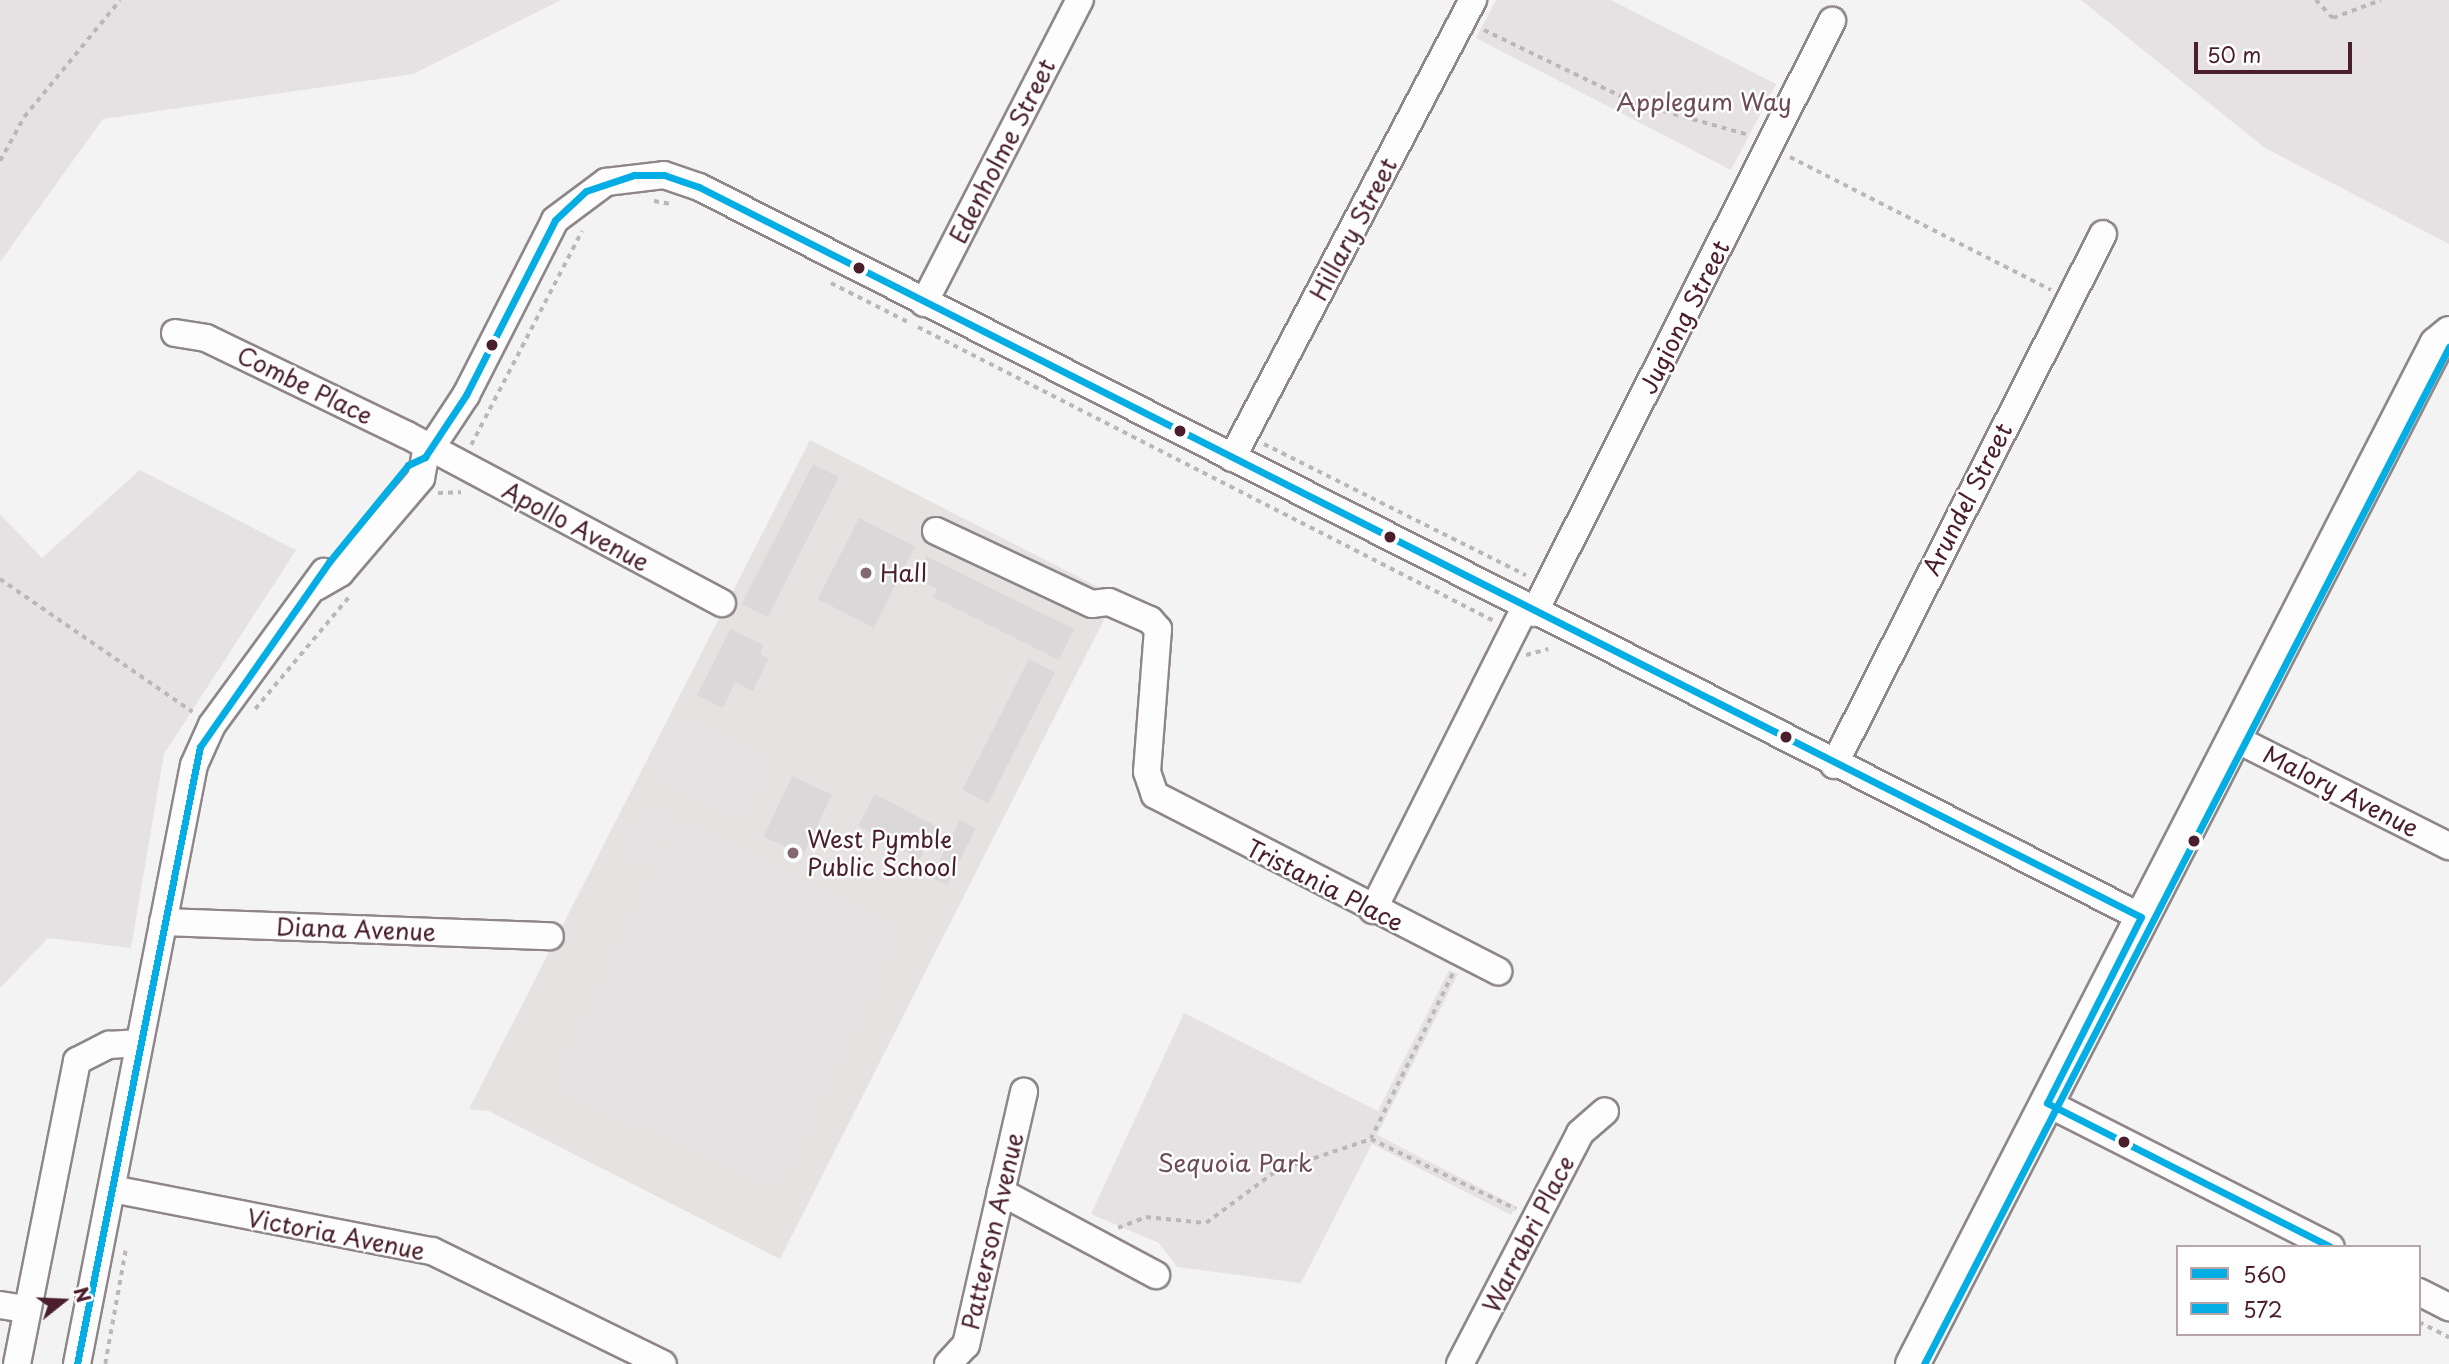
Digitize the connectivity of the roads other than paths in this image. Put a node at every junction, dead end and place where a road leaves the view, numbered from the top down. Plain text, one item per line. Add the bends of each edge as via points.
1 (1080, 0) edge
2 (1468, 10) edge
3 (1832, 21) dead end
4 (2103, 234) dead end
5 (924, 303) junction
6 (175, 333) dead end
7 (2449, 333) edge
8 (427, 454) junction
9 (1232, 458) junction
10 (936, 531) dead end
11 (722, 603) dead end
12 (1530, 611) junction
13 (2232, 737) junction
14 (1833, 765) junction
15 (2449, 846) edge
16 (1373, 909) junction
17 (2141, 917) junction
18 (163, 922) junction
19 (550, 936) dead end
20 (1498, 971) dead end
21 (139, 1043) junction
22 (1024, 1092) dead end
23 (2047, 1103) junction
24 (1605, 1111) dead end
25 (112, 1189) junction
26 (1001, 1192) junction
27 (2327, 1245) edge
28 (1156, 1275) dead end
29 (2421, 1293) edge
30 (0, 1304) edge
31 (2449, 1307) edge
32 (26, 1309) junction
33 (16, 1364) edge
34 (77, 1364) edge
35 (663, 1364) edge
36 (948, 1364) edge
37 (1460, 1364) edge
38 (1912, 1364) edge

1 - 5 street, Edenholme Street
2 - 9 street, Hillary Street
3 - 12 street, Jugiong Street
4 - 14 street, Arundel Street
5 - 8 street via 682,180 634,175 607,181 555,220 466,395
5 - 9 street
6 - 8 street, Combe Place via 206,338
7 - 13 main road via 2436,344
8 - 11 street, Apollo Avenue
8 - 18 street via 408,465 212,725 187,792
9 - 12 street
10 - 16 street, Tristania Place via 1092,604 1108,602 1150,620 1158,629 1147,772 1155,795
12 - 14 street
12 - 16 street, Jugiong Street
13 - 15 street, Malory Avenue
13 - 17 main road
14 - 17 street
16 - 20 street, Tristania Place
17 - 23 main road
18 - 19 street, Diana Avenue
18 - 21 street
21 - 25 street
21 - 32 street via 109,1045 77,1061
22 - 26 street, Patterson Avenue
23 - 27 street
23 - 38 main road
24 - 37 street, Warrabri Place via 1580,1133
25 - 34 street
25 - 35 street, Victoria Avenue via 432,1251
26 - 28 street via 1095,1237
26 - 36 street, Patterson Avenue via 966,1345
29 - 31 street
30 - 32 street
32 - 33 street

